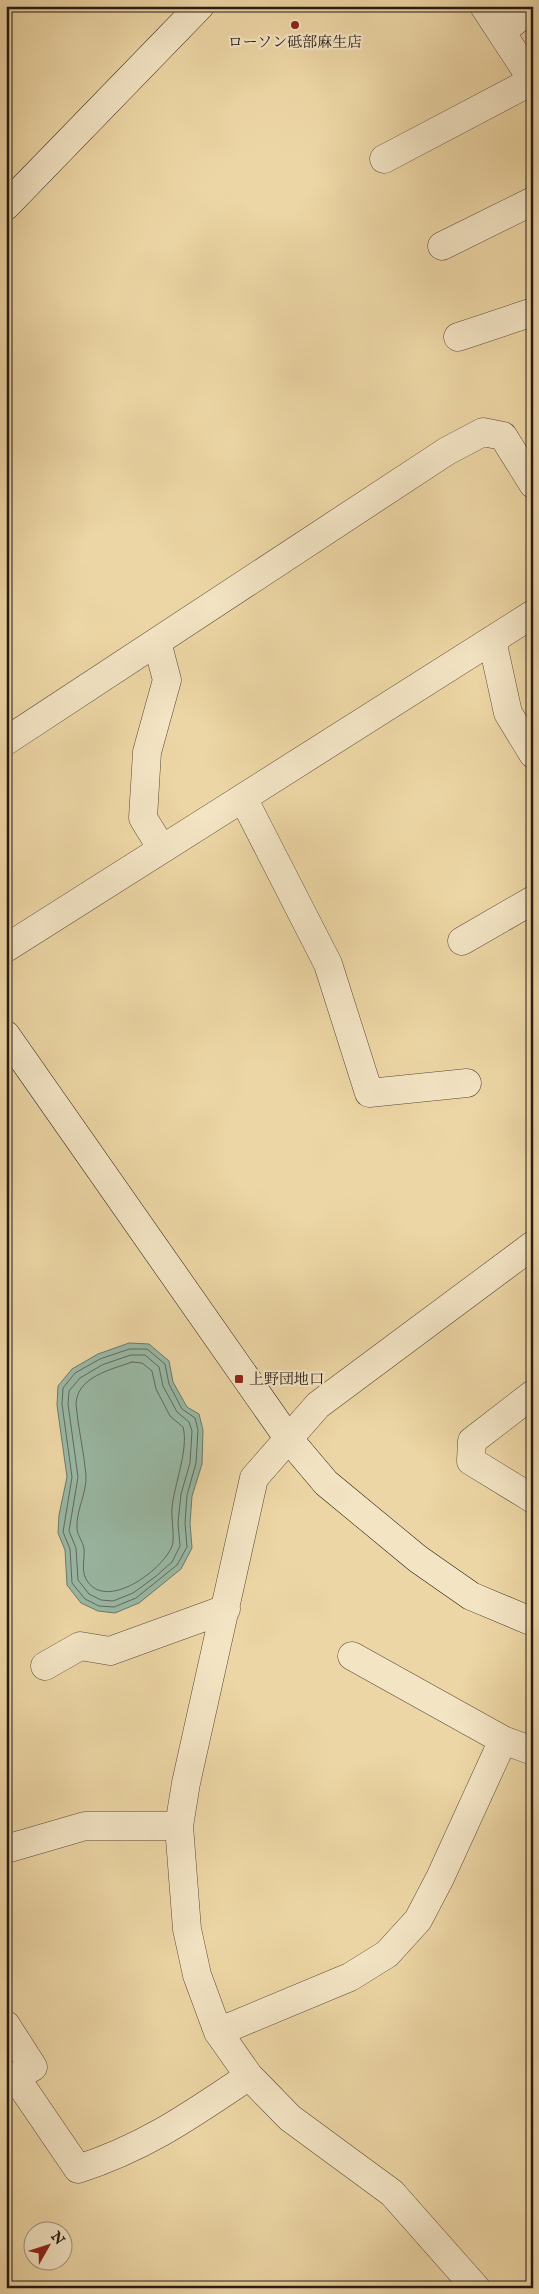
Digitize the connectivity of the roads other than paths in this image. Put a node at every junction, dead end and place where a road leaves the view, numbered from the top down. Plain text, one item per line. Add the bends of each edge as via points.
1 (200, 6) edge
2 (484, 6) edge
3 (533, 7) edge
4 (501, 32) junction
5 (533, 81) edge
6 (384, 159) dead end
7 (533, 201) edge
8 (6, 206) edge
9 (442, 246) dead end
10 (533, 312) edge
11 (458, 337) dead end
12 (533, 484) edge
13 (533, 614) edge
14 (492, 640) junction
15 (157, 642) junction
16 (6, 741) edge
17 (533, 754) edge
18 (243, 798) junction
19 (162, 849) junction
20 (533, 900) edge
21 (462, 941) dead end
22 (6, 948) edge
23 (6, 1035) edge
24 (467, 1083) dead end
25 (533, 1245) edge
26 (533, 1394) edge
27 (288, 1438) junction
28 (533, 1499) edge
29 (226, 1609) junction
30 (533, 1622) edge
31 (352, 1656) dead end
32 (45, 1666) dead end
33 (503, 1740) junction
34 (533, 1751) edge
35 (179, 1826) junction
36 (7, 1850) edge
37 (6, 2025) edge
38 (218, 2032) junction
39 (249, 2076) junction
40 (11, 2080) edge
41 (476, 2288) edge

1 - 8 street
2 - 4 street
3 - 4 street
4 - 5 street
5 - 6 street
7 - 9 street
10 - 11 street
12 - 15 street via 502,436 483,432 447,451
13 - 14 street
14 - 17 street via 508,713
14 - 18 street
15 - 16 street
15 - 19 street via 167,680 147,752 143,818
18 - 19 street
18 - 24 street via 328,964 369,1093
19 - 22 street
20 - 21 street
23 - 27 street
25 - 27 street via 318,1405
26 - 28 street via 472,1441 471,1460
27 - 29 street via 254,1478
27 - 30 street via 326,1483 418,1559 471,1596
29 - 32 street via 110,1651 80,1646
29 - 35 street
31 - 33 street
33 - 34 street
33 - 38 street via 418,1920 387,1954 350,1977
35 - 36 street via 85,1826
35 - 38 street via 187,1929 197,1975
37 - 40 street via 33,2067
38 - 39 street
39 - 40 street via 171,2129 116,2157 78,2169
39 - 41 street via 290,2118 392,2193

